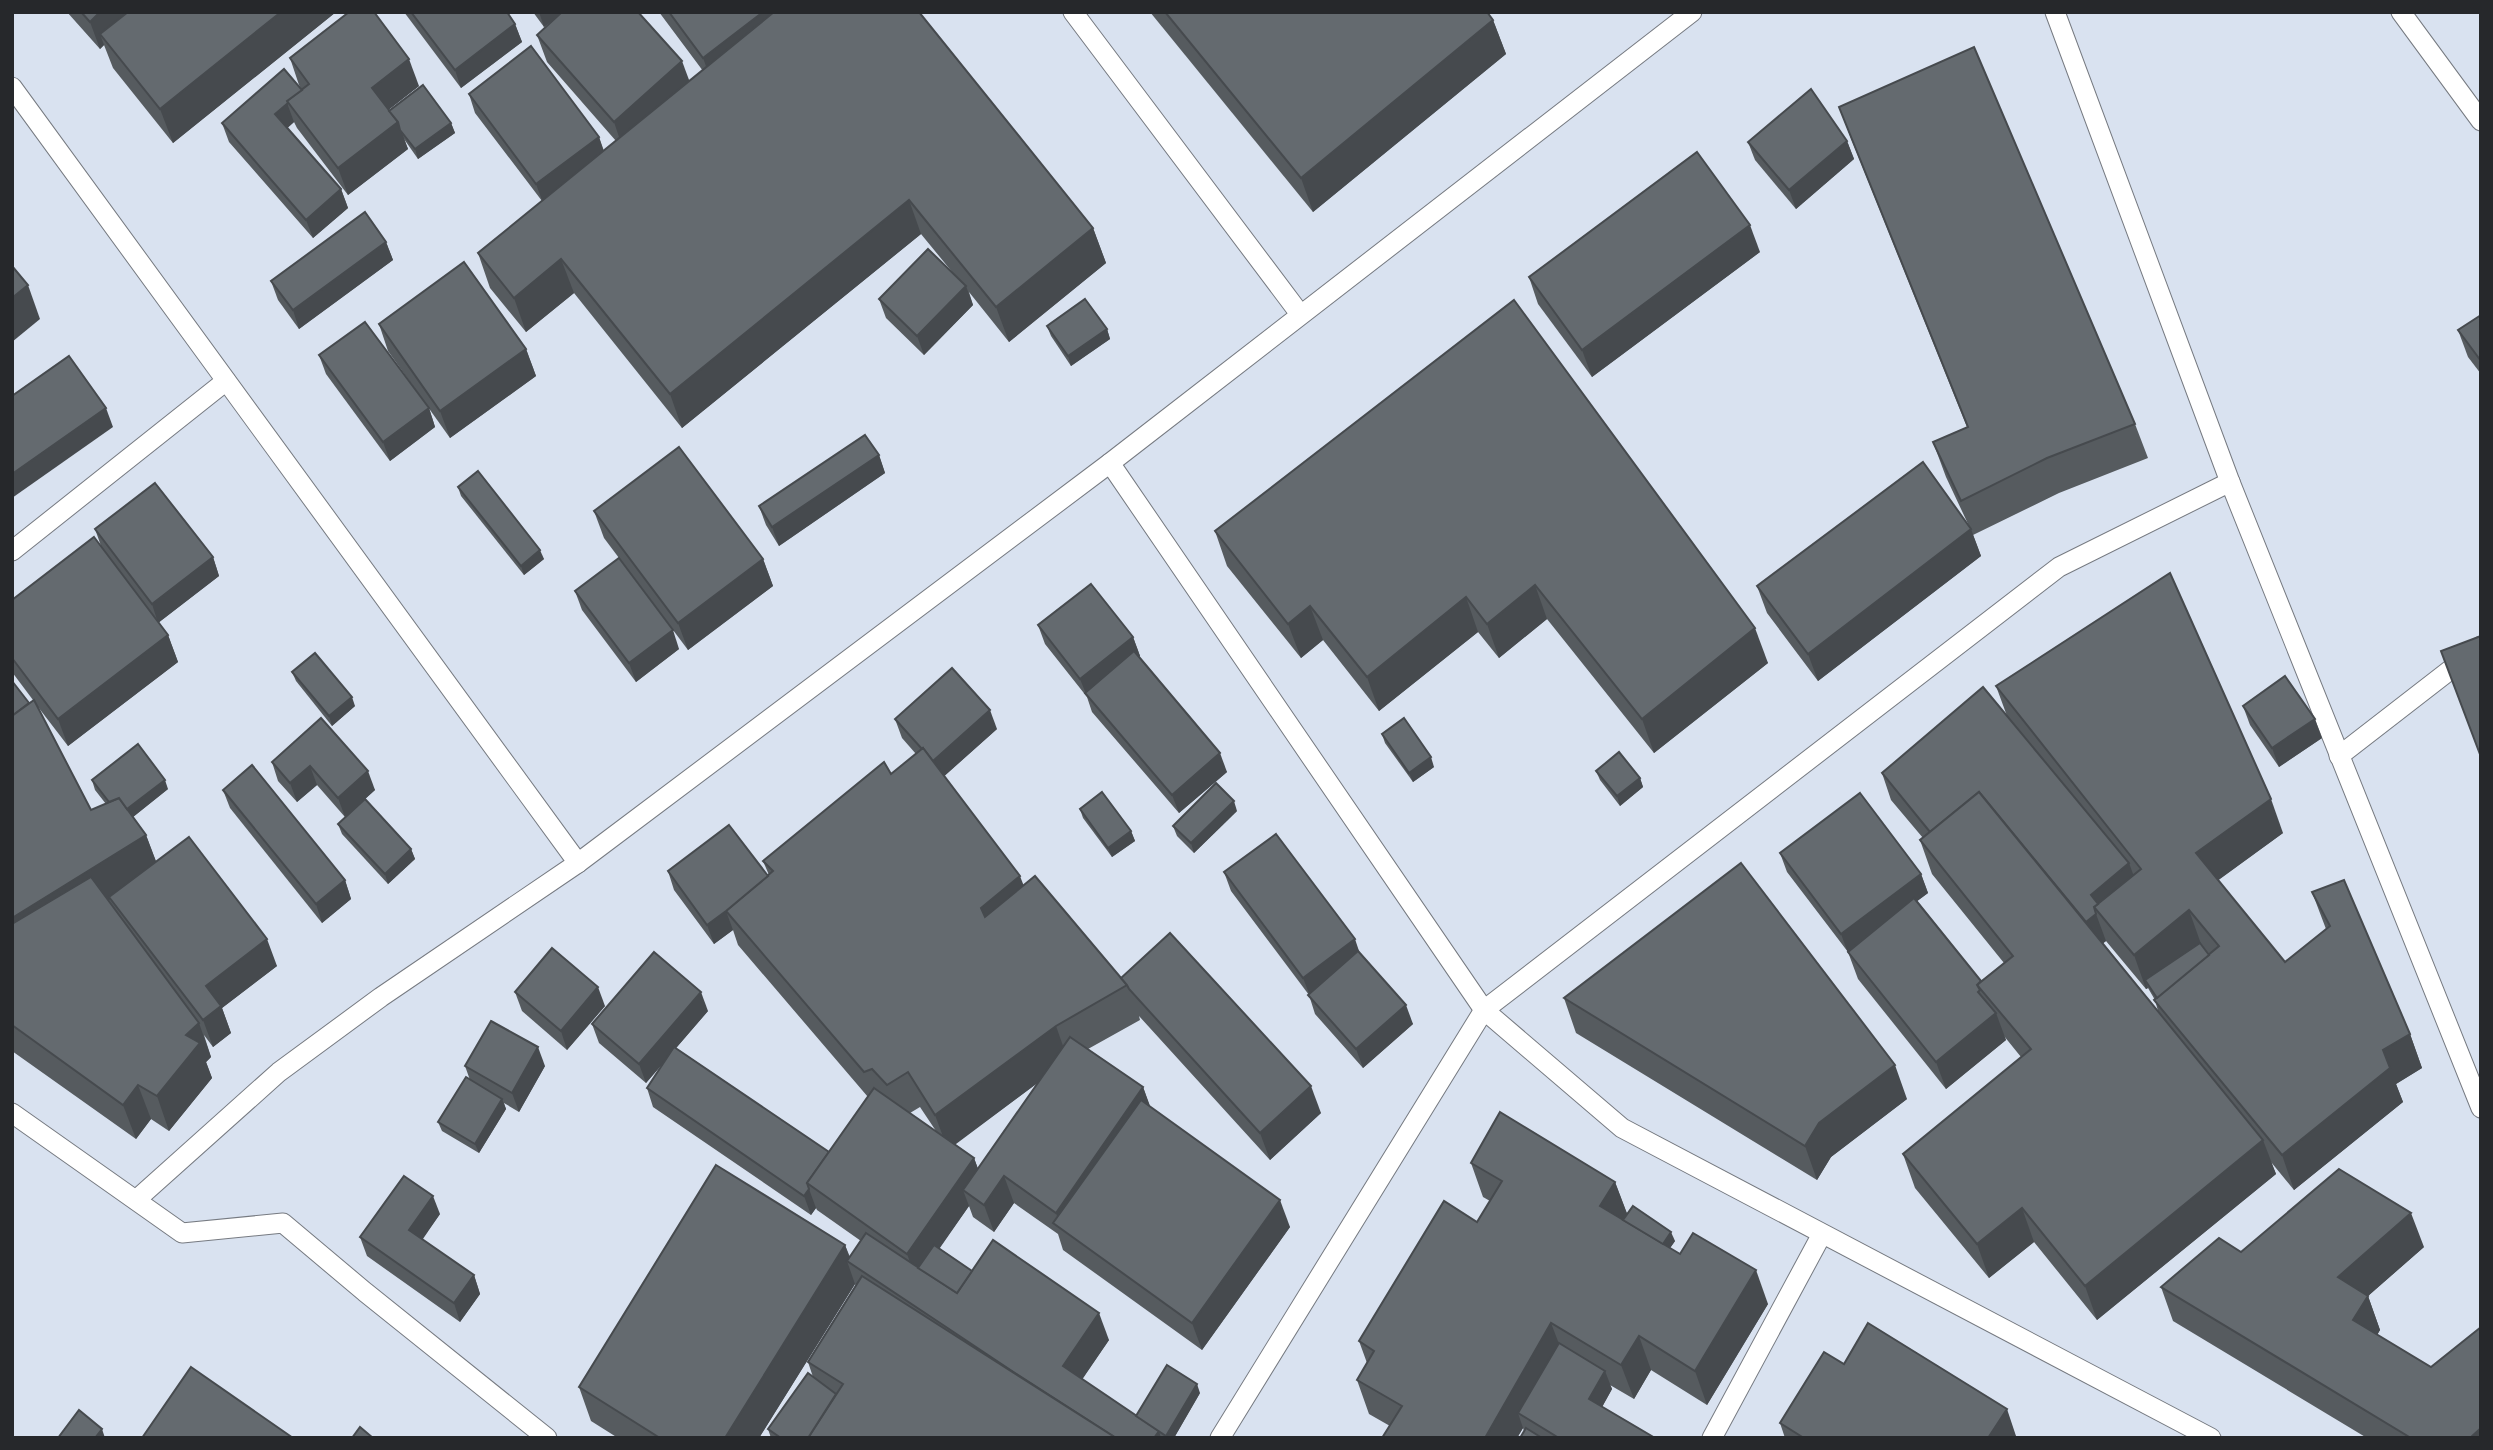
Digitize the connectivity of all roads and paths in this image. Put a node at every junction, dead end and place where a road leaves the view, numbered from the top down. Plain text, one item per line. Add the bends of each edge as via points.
1 (1073, 12) edge
2 (1692, 12) edge
3 (2054, 12) edge
4 (2401, 12) edge
5 (12, 87) edge
6 (2481, 121) edge
7 (1300, 314) junction
8 (226, 381) junction
9 (1110, 463) junction
10 (2230, 482) junction
11 (12, 551) edge
12 (2481, 646) edge
13 (2339, 756) junction
14 (578, 863) junction
15 (1484, 1010) junction
16 (2481, 1108) edge
17 (12, 1113) edge
18 (136, 1200) junction
19 (1822, 1234) junction
20 (547, 1438) edge
21 (1220, 1438) edge
22 (1712, 1438) edge
23 (2211, 1438) edge

1 - 7 lane
2 - 7 lane
3 - 10 lane
4 - 6 lane
5 - 8 lane
7 - 9 lane
8 - 11 lane
8 - 14 lane
9 - 14 lane
9 - 15 lane
10 - 13 lane
10 - 15 lane via 2059,567
12 - 13 lane
13 - 16 lane
14 - 18 lane via 279,1072
15 - 19 lane via 1622,1128
15 - 21 lane
17 - 18 lane
18 - 20 lane via 182,1233 283,1223
19 - 22 lane
19 - 23 lane

